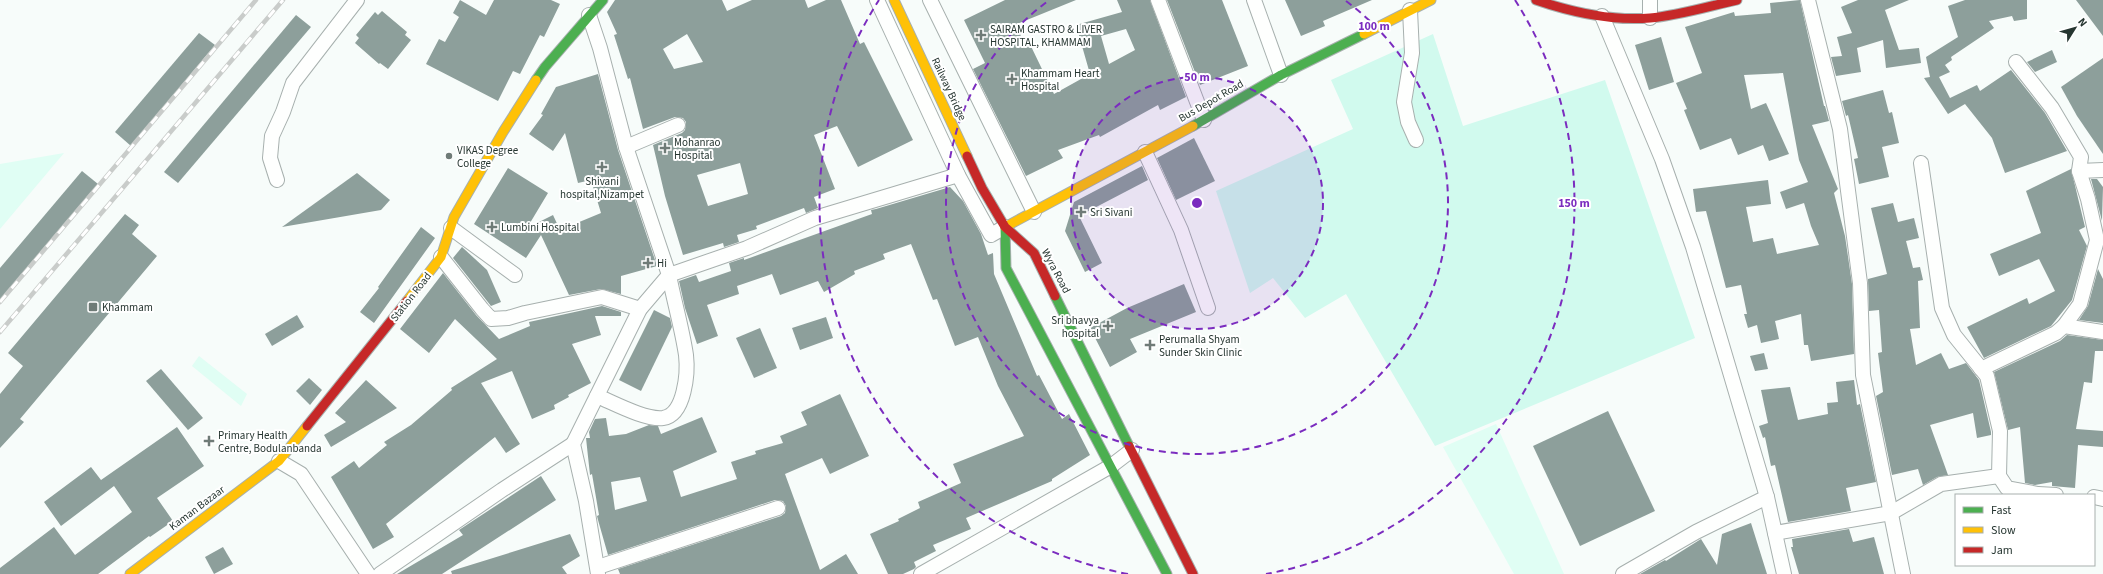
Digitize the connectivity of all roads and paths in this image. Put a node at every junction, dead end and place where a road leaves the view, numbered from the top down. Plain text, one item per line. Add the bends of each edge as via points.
1 (357, 0) edge
2 (603, 0) edge
3 (877, 0) edge
4 (894, 0) edge
5 (930, 0) edge
6 (1158, 0) edge
7 (1254, 0) edge
8 (1431, 0) edge
9 (1536, 0) edge
10 (1650, 0) edge
11 (1737, 0) edge
12 (1808, 0) edge
13 (1410, 10) junction
14 (589, 15) junction
15 (1602, 16) junction
16 (1650, 18) junction
17 (2016, 62) dead end
18 (1281, 75) junction
19 (1204, 120) junction
20 (678, 125) dead end
21 (1416, 140) dead end
22 (626, 147) junction
23 (1145, 152) junction
24 (1921, 163) dead end
25 (2103, 170) edge
26 (2079, 171) junction
27 (958, 175) junction
28 (277, 180) dead end
29 (1034, 212) junction
30 (1005, 227) junction
31 (451, 228) junction
32 (441, 257) junction
33 (669, 274) junction
34 (515, 275) dead end
35 (640, 308) junction
36 (1208, 308) dead end
37 (2064, 326) junction
38 (2103, 332) edge
39 (1982, 369) junction
40 (597, 396) junction
41 (573, 444) junction
42 (1132, 450) junction
43 (279, 461) junction
44 (1111, 466) junction
45 (1999, 476) junction
46 (2049, 494) edge
47 (1767, 497) junction
48 (778, 508) dead end
49 (1891, 513) junction
50 (1775, 533) junction
51 (939, 570) edge
52 (598, 571) edge
53 (130, 574) edge
54 (368, 574) edge
55 (380, 574) edge
56 (921, 574) edge
57 (1167, 574) edge
58 (1193, 574) edge
59 (1623, 574) edge
60 (1784, 574) edge
61 (1903, 574) edge

1 - 28 street via 293,83 272,136 270,158
2 - 14 street, Station Road
3 - 27 street
4 - 30 street, Railway Bridge via 982,188
5 - 29 street
6 - 19 street
7 - 18 street
8 - 13 street, Bus Depot Road
9 - 15 street via 1560,8
10 - 16 street
11 - 16 street
12 - 49 street via 1840,129 1860,283 1863,375
13 - 18 street, Bus Depot Road
13 - 21 street via 1412,53 1404,102 1408,122
14 - 22 street
14 - 31 street, Station Road via 545,67 515,113 454,217
15 - 16 street
15 - 47 street via 1662,159 1693,247
17 - 26 street via 2052,108 2069,135 2081,157
18 - 19 street, Bus Depot Road
19 - 23 street, Bus Depot Road
20 - 22 street
22 - 33 street
23 - 29 street, Bus Depot Road
23 - 36 street via 1181,230
24 - 39 street via 1942,308 1954,335
25 - 26 street
26 - 37 street via 2097,240 2080,304
27 - 30 street via 991,235
27 - 33 street via 815,218 747,248
29 - 30 street, Bus Depot Road
30 - 42 street, Wyra Road via 1034,253
30 - 44 street via 1006,268
31 - 32 street, Station Road
31 - 34 street
32 - 35 street via 491,318 508,318 602,297
32 - 43 street, Station Road
33 - 35 street
33 - 40 street via 686,356 685,388 677,410 664,418 650,417
35 - 40 street
37 - 38 street
37 - 39 street via 2056,333
39 - 45 street via 1987,376 2000,431
40 - 41 street
41 - 52 street
41 - 55 street
42 - 44 street
42 - 58 street, Wyra Road
43 - 53 street, Kaman Bazaar
43 - 54 street via 301,474
44 - 51 street
44 - 57 street
45 - 46 street via 2007,488
45 - 49 street via 1941,484
47 - 50 street
47 - 59 street via 1696,532
48 - 52 street
49 - 50 street
49 - 61 street
50 - 60 street
51 - 56 street

